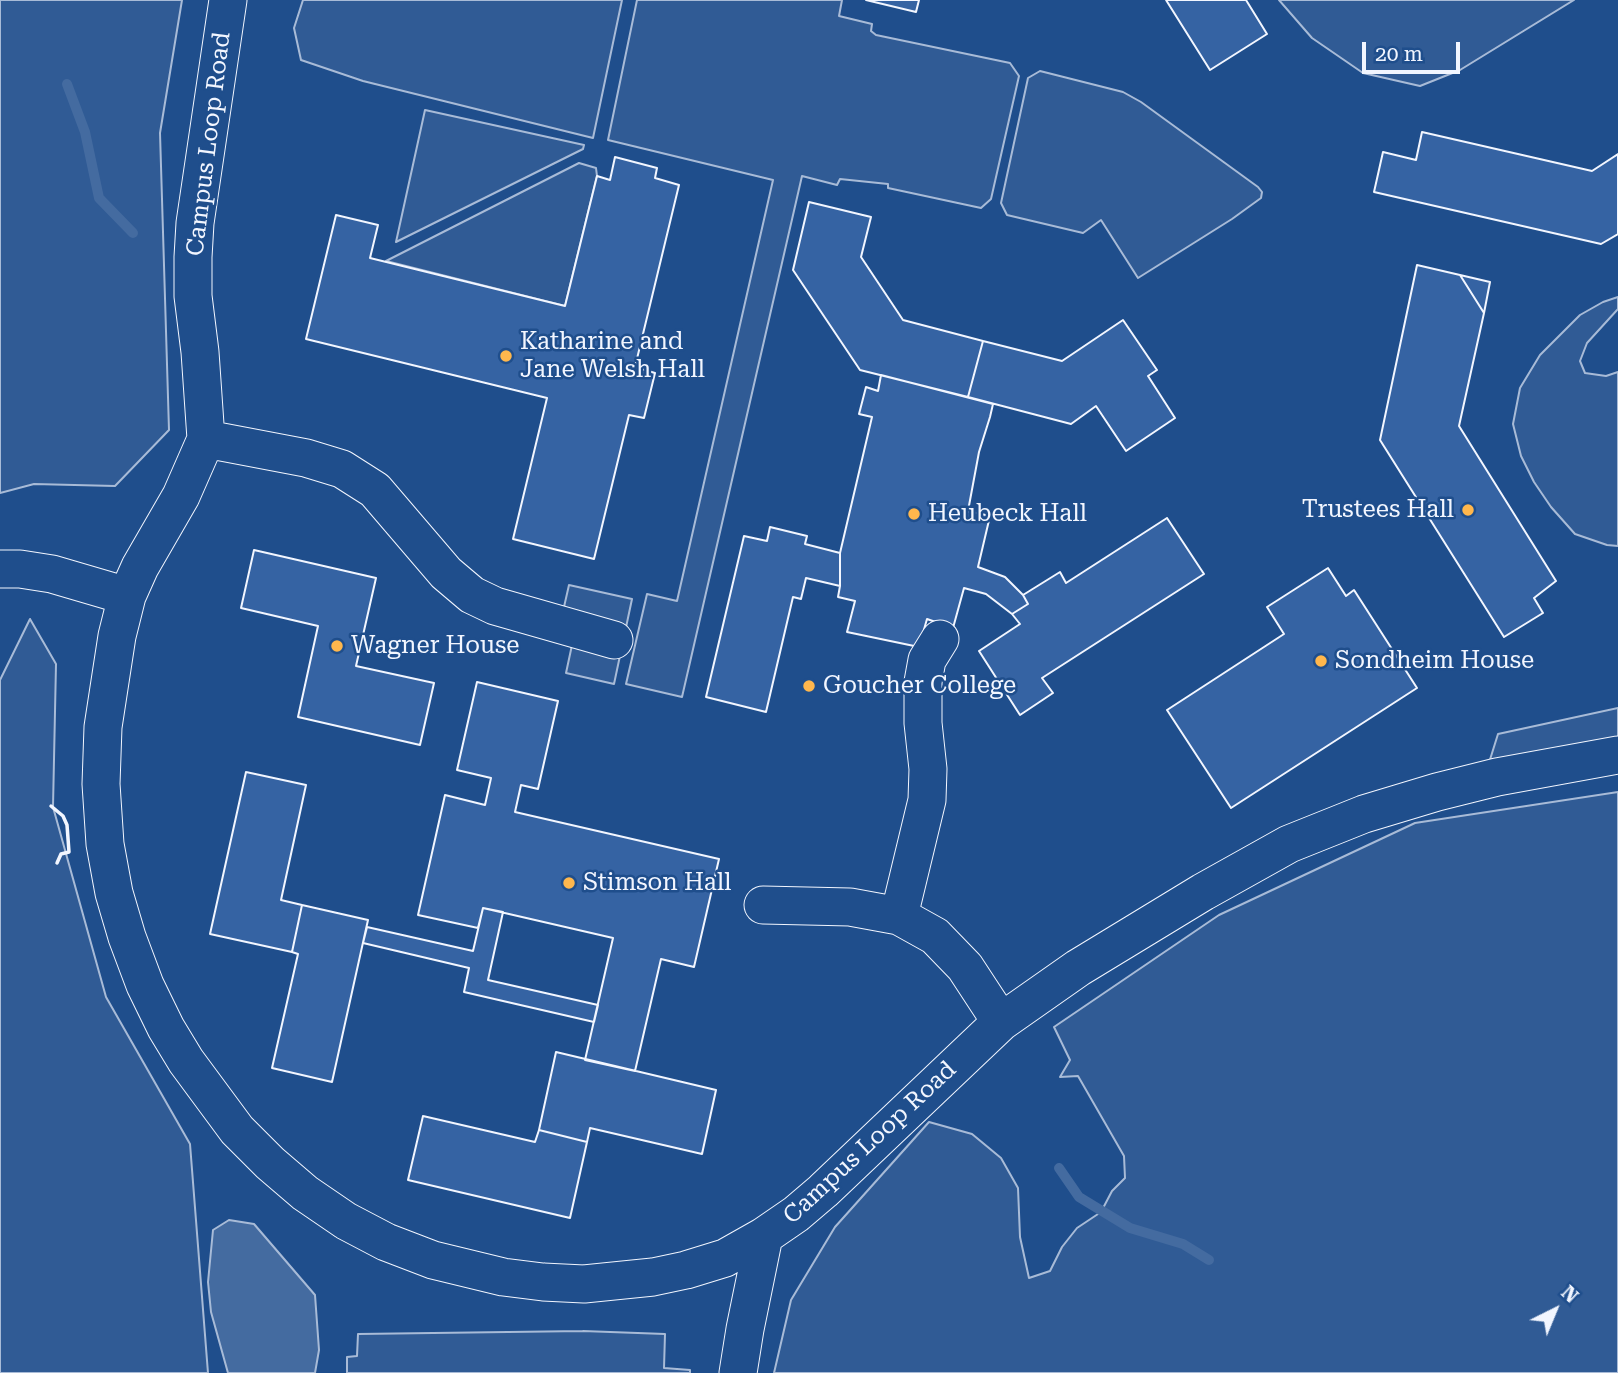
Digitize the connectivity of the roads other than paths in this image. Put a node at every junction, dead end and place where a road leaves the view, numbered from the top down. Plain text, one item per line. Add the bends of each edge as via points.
1 (228, 0) edge
2 (206, 439) junction
3 (0, 569) edge
4 (127, 596) junction
5 (940, 639) dead end
6 (614, 640) dead end
7 (1618, 755) edge
8 (763, 905) dead end
9 (899, 916) junction
10 (1001, 1022) junction
11 (764, 1236) junction
12 (738, 1373) edge

1 - 2 street, Campus Loop Road via 192,257
2 - 4 street, Campus Loop Road
2 - 6 street via 342,469 375,490 446,573 472,595 495,606
3 - 4 street via 52,575
4 - 11 street, Campus Loop Road via 103,726 101,784 114,893 145,985 166,1028 237,1130 270,1163 346,1221 433,1260 503,1277 584,1284 653,1277 725,1258
5 - 9 street via 927,660 923,682 927,800
7 - 10 street, Campus Loop Road via 1437,792 1289,844 1078,968
8 - 9 street via 850,907
9 - 10 street via 935,936 965,967
10 - 11 street, Campus Loop Road via 823,1191
11 - 12 street

